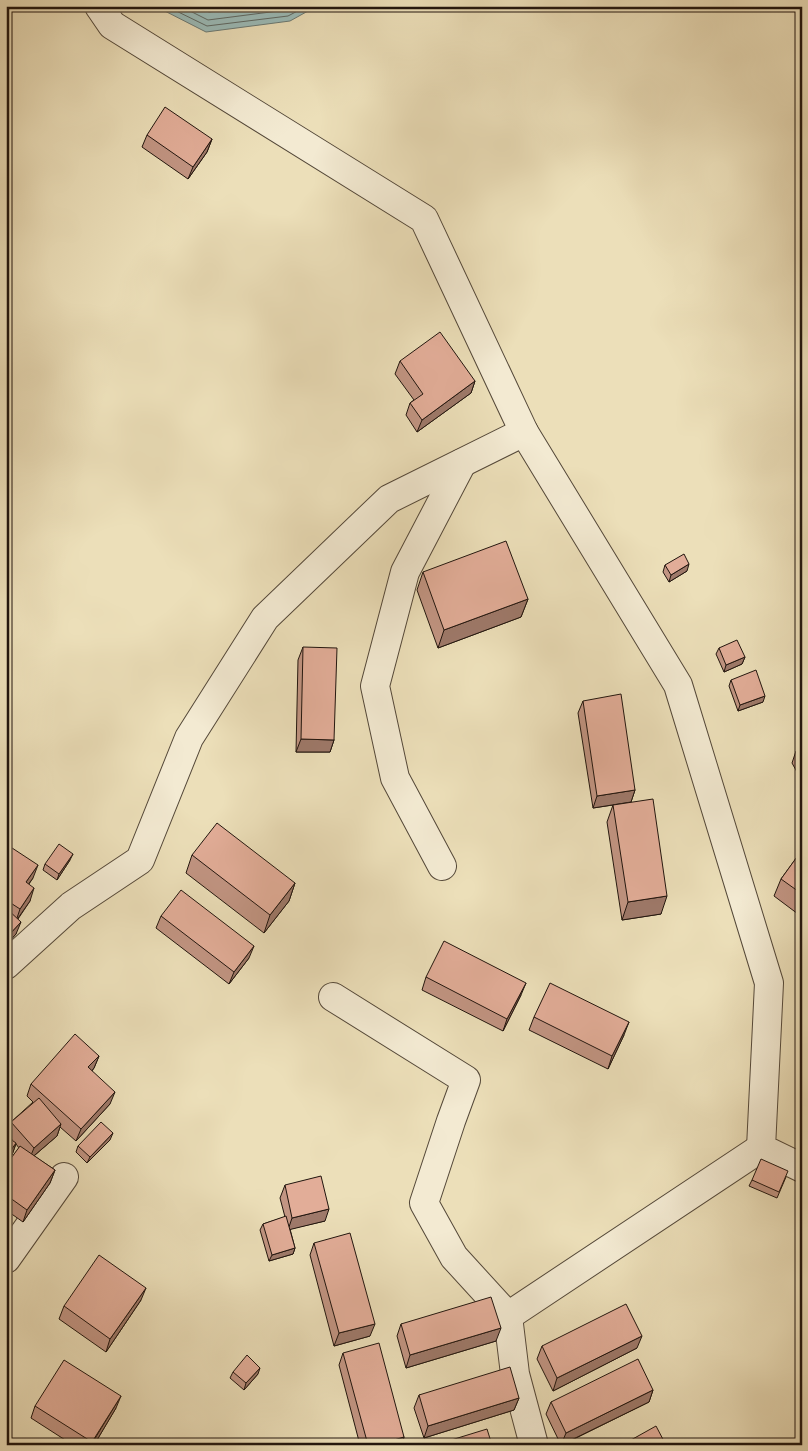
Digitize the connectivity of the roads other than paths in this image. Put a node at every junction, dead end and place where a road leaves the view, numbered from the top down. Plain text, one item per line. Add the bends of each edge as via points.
1 (99, 6) edge
2 (524, 432) junction
3 (462, 463) junction
4 (442, 866) dead end
5 (6, 965) edge
6 (333, 998) dead end
7 (761, 1148) junction
8 (802, 1168) edge
9 (64, 1177) dead end
10 (6, 1259) edge
11 (508, 1316) junction
12 (534, 1445) edge

1 - 2 street via 112,25 424,219
2 - 3 street
2 - 7 street via 678,685 769,983
3 - 4 street via 405,572 375,686 395,778
3 - 5 street via 389,499 265,618 189,738 140,860 71,906
6 - 11 street via 466,1080 424,1203 454,1257
7 - 8 street
7 - 11 street
9 - 10 street
11 - 12 street via 516,1374

